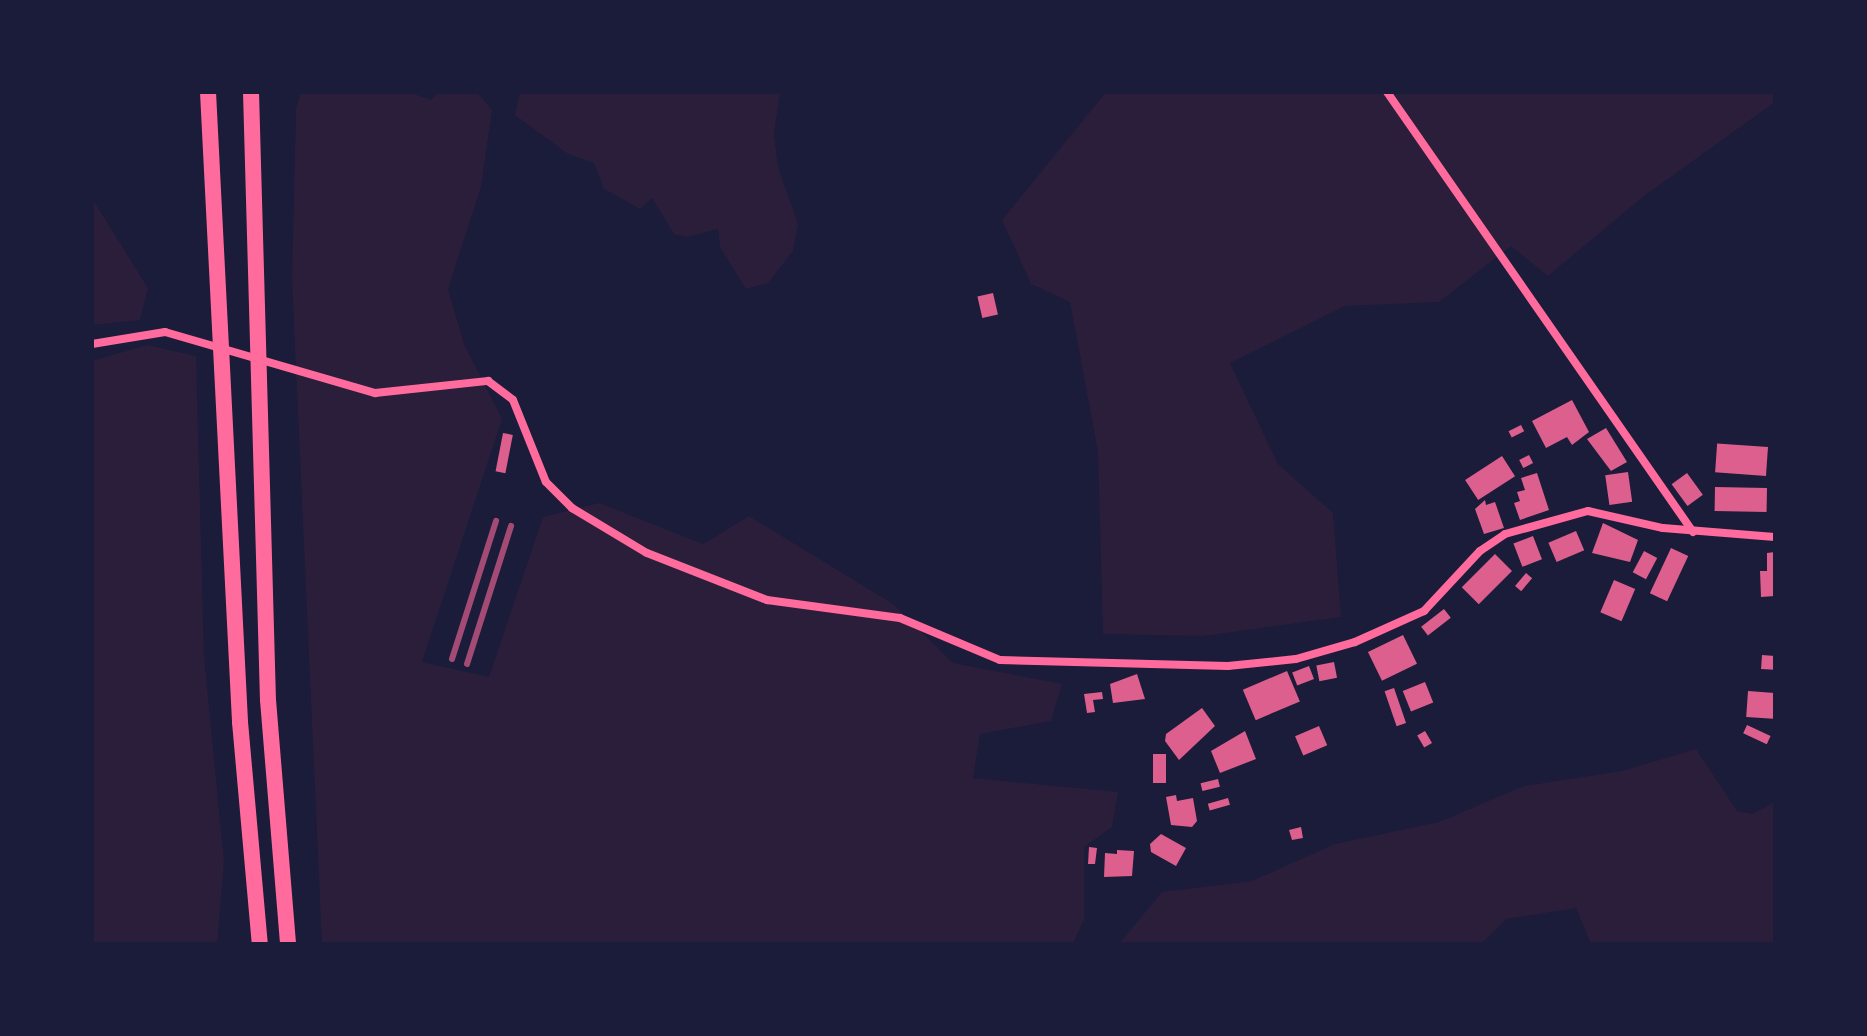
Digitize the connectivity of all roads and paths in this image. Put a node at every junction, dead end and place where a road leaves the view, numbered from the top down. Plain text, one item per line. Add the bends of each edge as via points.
1 (208, 92) edge
2 (251, 92) edge
3 (1387, 92) edge
4 (92, 344) edge
5 (1693, 532) junction
6 (1775, 537) edge
7 (260, 944) edge
8 (288, 944) edge

1 - 7 highway via 221,391
2 - 8 highway via 268,700
3 - 5 street
4 - 5 street via 165,332 375,393 488,381 513,400 546,482 572,508 647,553 767,600 900,618 1000,660 1228,666 1296,659 1355,642 1424,611 1480,551 1505,534 1557,517 1588,511
5 - 6 street

